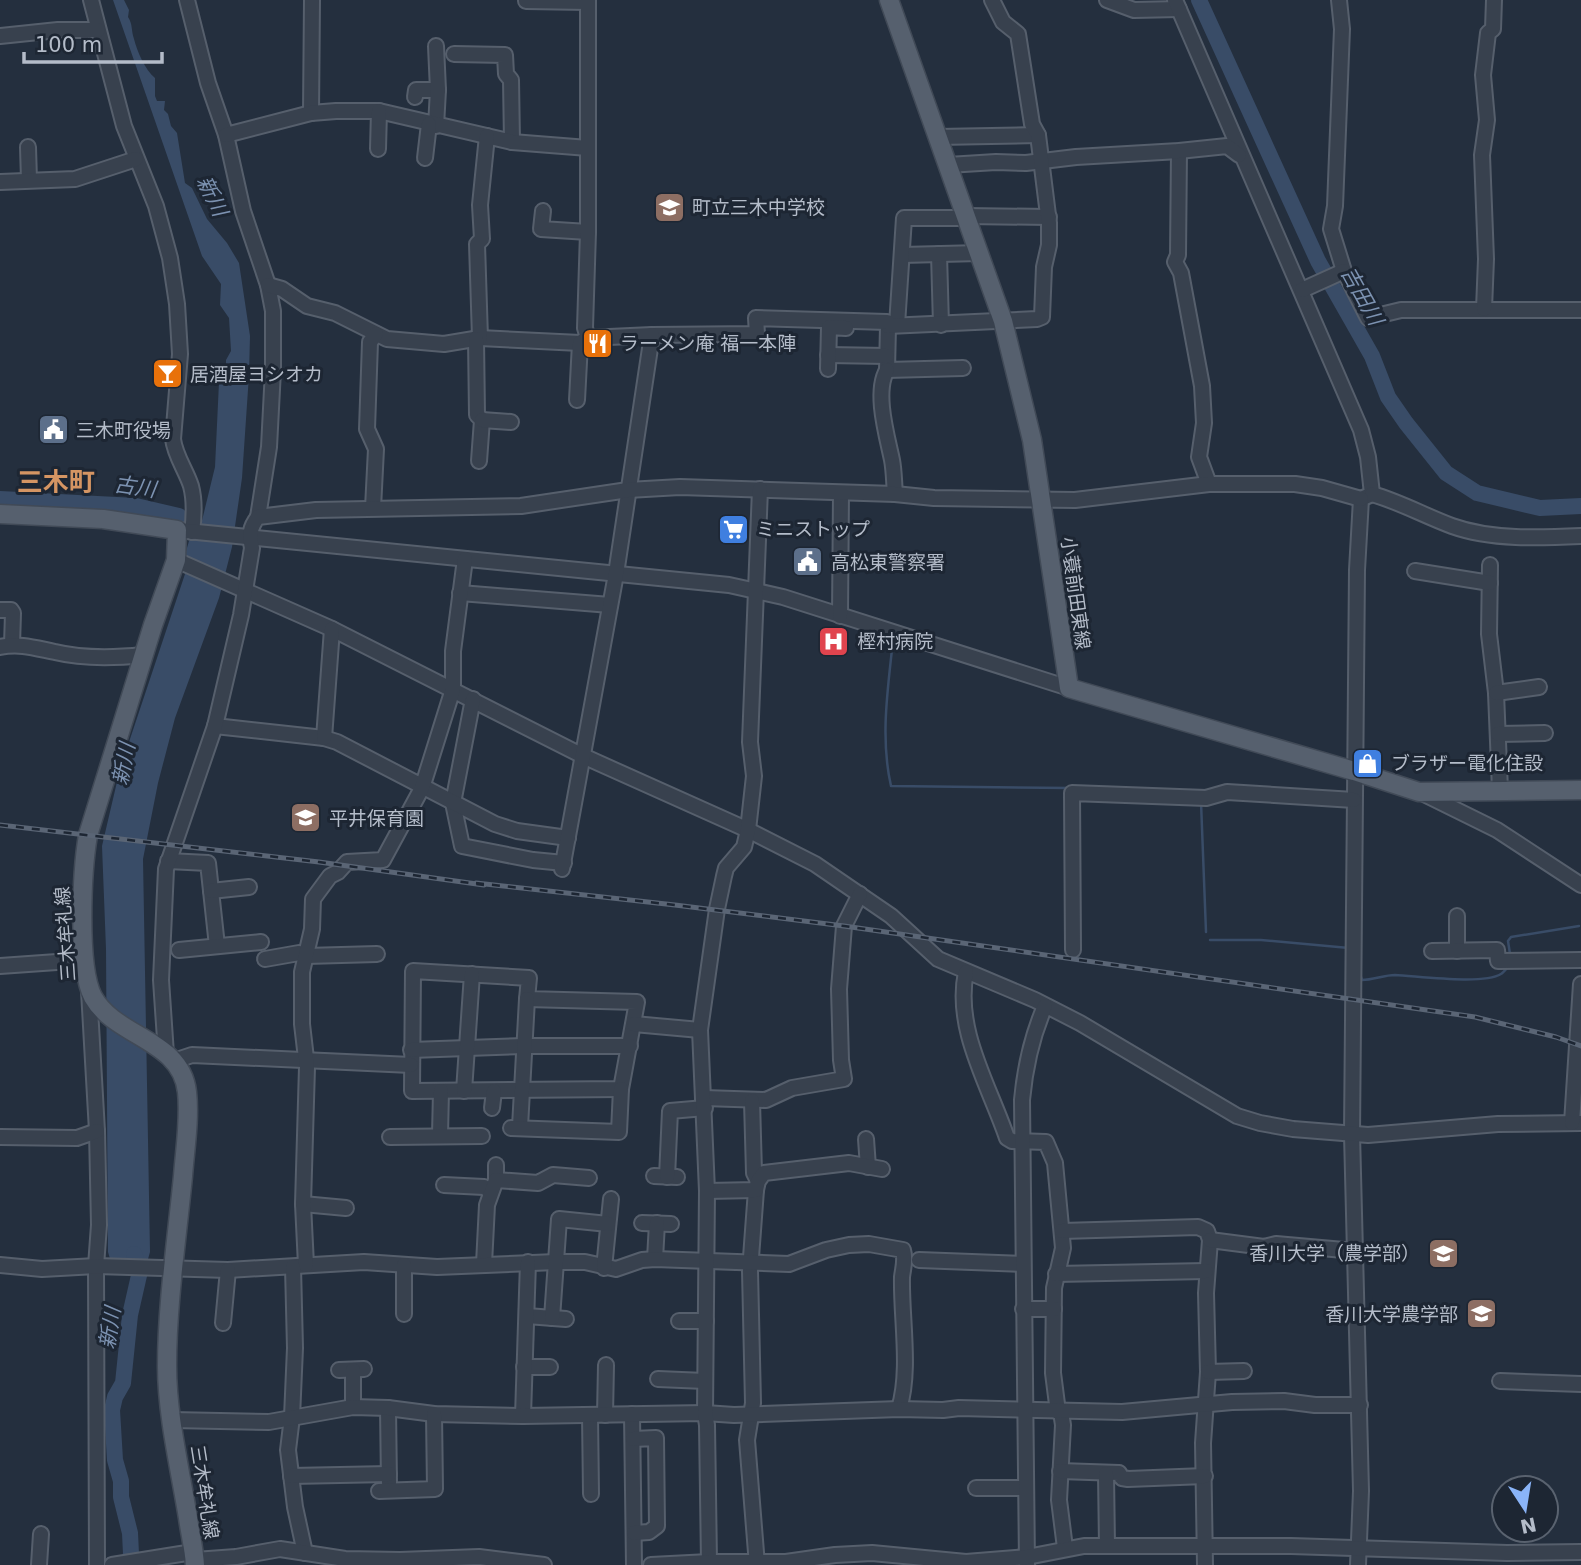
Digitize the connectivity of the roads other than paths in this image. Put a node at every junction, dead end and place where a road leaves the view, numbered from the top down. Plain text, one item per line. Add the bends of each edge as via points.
1 (91, 0) edge
2 (187, 0) edge
3 (312, 0) edge
4 (889, 0) edge
5 (992, 0) edge
6 (1339, 0) edge
7 (1494, 0) edge
8 (526, 1) edge
9 (588, 1) edge
10 (1115, 1) edge
11 (1177, 5) edge
12 (99, 30) junction
13 (0, 36) edge
14 (436, 46) dead end
15 (454, 54) dead end
16 (438, 90) junction
17 (415, 97) dead end
18 (379, 111) junction
19 (311, 113) junction
20 (433, 125) junction
21 (226, 135) junction
22 (1038, 135) junction
23 (486, 136) junction
24 (938, 137) junction
25 (512, 142) junction
26 (28, 147) dead end
27 (588, 148) junction
28 (378, 149) dead end
29 (1179, 151) junction
30 (425, 158) dead end
31 (136, 159) junction
32 (1242, 159) junction
33 (1041, 162) junction
34 (948, 164) junction
35 (29, 180) junction
36 (0, 182) edge
37 (543, 211) dead end
38 (967, 217) junction
39 (1049, 217) junction
40 (588, 232) junction
41 (980, 253) junction
42 (939, 254) junction
43 (902, 255) junction
44 (1344, 271) junction
45 (268, 285) junction
46 (1301, 290) junction
47 (1484, 309) junction
48 (1581, 310) edge
49 (1003, 321) junction
50 (941, 325) junction
51 (891, 327) junction
52 (376, 334) junction
53 (652, 335) junction
54 (478, 338) junction
55 (584, 340) junction
56 (887, 363) junction
57 (963, 368) dead end
58 (577, 400) dead end
59 (482, 420) junction
60 (510, 422) dead end
61 (479, 461) dead end
62 (1209, 484) junction
63 (760, 489) junction
64 (628, 491) junction
65 (841, 493) junction
66 (895, 494) junction
67 (1366, 497) junction
68 (1042, 500) junction
69 (373, 508) junction
70 (0, 514) edge
71 (258, 517) junction
72 (188, 531) junction
73 (1581, 536) edge
74 (250, 538) junction
75 (465, 559) junction
76 (179, 561) junction
77 (1490, 565) dead end
78 (1415, 571) dead end
79 (616, 574) junction
80 (1490, 583) junction
81 (245, 590) junction
82 (757, 592) junction
83 (460, 593) junction
84 (611, 605) junction
85 (0, 610) edge
86 (840, 617) junction
87 (332, 629) junction
88 (6, 646) edge
89 (143, 654) junction
90 (1069, 688) junction
91 (1539, 688) dead end
92 (453, 689) junction
93 (1496, 693) junction
94 (472, 699) junction
95 (215, 726) junction
96 (1545, 733) dead end
97 (1498, 734) junction
98 (324, 738) junction
99 (583, 756) junction
100 (1354, 771) junction
101 (422, 788) junction
102 (1500, 790) junction
103 (1581, 790) edge
104 (1419, 792) junction
105 (1354, 800) junction
106 (453, 803) junction
107 (748, 830) junction
108 (568, 838) junction
109 (168, 861) junction
110 (1581, 885) edge
111 (249, 887) dead end
112 (211, 891) junction
113 (860, 894) junction
114 (1457, 916) dead end
115 (261, 942) dead end
116 (217, 946) junction
117 (179, 950) dead end
118 (1073, 950) dead end
119 (1432, 951) dead end
120 (1457, 951) junction
121 (377, 954) dead end
122 (306, 956) junction
123 (265, 959) dead end
124 (85, 960) junction
125 (1581, 960) edge
126 (0, 965) edge
127 (966, 972) junction
128 (472, 974) junction
129 (88, 983) junction
130 (1581, 984) edge
131 (527, 999) junction
132 (1045, 1006) junction
133 (634, 1024) junction
134 (700, 1030) junction
135 (1579, 1033) edge
136 (524, 1046) junction
137 (630, 1046) junction
138 (467, 1048) junction
139 (165, 1053) junction
140 (411, 1058) junction
141 (305, 1060) junction
142 (621, 1089) junction
143 (522, 1090) junction
144 (442, 1091) junction
145 (464, 1091) junction
146 (494, 1091) junction
147 (752, 1101) junction
148 (704, 1103) junction
149 (492, 1108) dead end
150 (1577, 1123) edge
151 (97, 1131) junction
152 (1352, 1134) junction
153 (440, 1135) junction
154 (390, 1136) dead end
155 (482, 1136) dead end
156 (0, 1137) edge
157 (865, 1139) dead end
158 (1023, 1142) junction
159 (666, 1177) dead end
160 (589, 1178) dead end
161 (494, 1179) junction
162 (444, 1185) dead end
163 (757, 1185) junction
164 (706, 1191) junction
165 (611, 1199) dead end
166 (303, 1204) junction
167 (346, 1208) dead end
168 (642, 1223) dead end
169 (608, 1224) junction
170 (1062, 1231) junction
171 (1210, 1240) junction
172 (1355, 1251) junction
173 (655, 1259) junction
174 (919, 1260) dead end
175 (706, 1261) junction
176 (528, 1262) junction
177 (556, 1262) junction
178 (751, 1262) junction
179 (484, 1264) junction
180 (1023, 1264) junction
181 (0, 1265) edge
182 (404, 1265) junction
183 (96, 1266) junction
184 (299, 1266) junction
185 (604, 1268) junction
186 (167, 1269) junction
187 (228, 1270) junction
188 (1206, 1271) junction
189 (1056, 1274) junction
190 (1023, 1309) junction
191 (1054, 1309) junction
192 (404, 1314) dead end
193 (522, 1318) junction
194 (679, 1321) dead end
195 (706, 1321) junction
196 (223, 1324) dead end
197 (521, 1364) junction
198 (606, 1365) dead end
199 (550, 1367) dead end
200 (352, 1370) dead end
201 (1244, 1371) dead end
202 (1208, 1372) junction
203 (658, 1379) dead end
204 (705, 1381) junction
205 (1500, 1381) dead end
206 (1581, 1384) edge
207 (1206, 1403) junction
208 (1360, 1405) junction
209 (353, 1407) junction
210 (388, 1408) junction
211 (899, 1409) junction
212 (1024, 1411) junction
213 (1059, 1412) junction
214 (705, 1413) junction
215 (434, 1414) junction
216 (632, 1414) junction
217 (590, 1415) junction
218 (605, 1415) junction
219 (751, 1415) junction
220 (523, 1416) junction
221 (292, 1417) junction
222 (172, 1420) junction
223 (633, 1439) junction
224 (1060, 1471) junction
225 (389, 1474) junction
226 (1106, 1474) junction
227 (291, 1476) junction
228 (1205, 1476) junction
229 (976, 1488) dead end
230 (1026, 1488) junction
231 (591, 1494) dead end
232 (634, 1533) junction
233 (41, 1534) dead end
234 (1205, 1545) junction
235 (1107, 1546) junction
236 (1065, 1548) junction
237 (1357, 1549) junction
238 (1581, 1552) edge
239 (308, 1557) edge
240 (194, 1559) edge
241 (1508, 1559) edge
242 (835, 1560) edge
243 (905, 1561) edge
244 (1027, 1561) edge
245 (400, 1562) edge
246 (709, 1562) junction
247 (983, 1563) edge
248 (757, 1564) edge
249 (40, 1565) edge
250 (97, 1565) edge
251 (112, 1565) edge
252 (544, 1565) edge
253 (635, 1565) edge
254 (651, 1565) edge
255 (1205, 1565) edge
256 (1358, 1565) edge

1 - 12 street
2 - 21 street
3 - 19 street
4 - 24 main road, 小蓑前田東線
5 - 22 street via 1003,22 1018,34 1032,124
6 - 44 street via 1342,29 1331,229
7 - 47 street via 1483,75 1487,120 1482,155
8 - 9 street
9 - 27 street
10 - 11 street via 1134,10
11 - 32 street
12 - 13 street
12 - 31 street
14 - 16 street
15 - 25 street via 505,55 506,74 512,80
16 - 17 street via 416,89
16 - 20 street
18 - 19 street
18 - 20 street
18 - 28 street
19 - 21 street
20 - 23 street
20 - 30 street
21 - 45 street via 243,211
22 - 24 street
22 - 33 street
23 - 25 street
23 - 54 street via 482,239 477,244
24 - 34 main road, 小蓑前田東線
25 - 27 street
26 - 35 street
27 - 40 street
29 - 32 street via 1227,145
29 - 33 street
29 - 62 street via 1175,262 1181,273 1202,386 1204,423 1199,457
31 - 35 street via 75,179
31 - 72 street via 156,206 173,277 180,354 173,439 191,486 194,511
32 - 46 street
33 - 34 street
33 - 39 street
34 - 38 main road, 小蓑前田東線
35 - 36 street
37 - 40 street via 541,229
38 - 39 street
38 - 41 main road, 小蓑前田東線
38 - 43 street via 904,218
39 - 49 street via 1042,317
40 - 55 street
41 - 42 street
41 - 49 main road, 小蓑前田東線
42 - 43 street
42 - 50 street
43 - 51 street
44 - 46 street
44 - 47 street via 1368,318 1401,310
45 - 52 street
45 - 71 street via 273,370 269,447
46 - 67 street via 1361,430 1368,457
47 - 48 street
49 - 50 street
49 - 68 main road, 小蓑前田東線
50 - 51 street
51 - 53 street via 887,321 756,318 757,334
51 - 56 street
51 - 56 street via 829,327 828,362
52 - 54 street via 387,340 444,344
52 - 69 street via 370,342 367,429 376,449
53 - 55 street
53 - 64 street
54 - 55 street
54 - 59 street via 477,415
55 - 58 street
56 - 57 street
56 - 66 street via 883,414
59 - 60 street
59 - 61 street
62 - 67 street via 1295,484
62 - 68 street
63 - 64 street
63 - 65 street
63 - 82 street
64 - 69 street via 521,506
64 - 79 street
65 - 66 street
65 - 86 street
66 - 68 street
67 - 73 street via 1474,531
67 - 100 street via 1357,570
68 - 90 main road, 小蓑前田東線
69 - 71 street
70 - 72 main road via 103,519
71 - 74 street via 251,525
72 - 74 street
72 - 76 main road, 三木牟礼線
74 - 75 street
74 - 81 street
75 - 79 street
75 - 83 street
76 - 81 street
76 - 89 main road, 三木牟礼線
77 - 80 street
78 - 80 street
79 - 82 street
79 - 84 street
80 - 93 street via 1489,634
81 - 87 street
81 - 95 street
82 - 86 street
82 - 107 street via 750,742 754,776
83 - 84 street
83 - 92 street
84 - 99 street
85 - 88 street via 13,613
86 - 90 street
87 - 92 street
87 - 98 street
88 - 89 street via 98,658
89 - 124 main road, 三木牟礼線 via 82,866
90 - 100 main road
91 - 93 street
92 - 94 street
92 - 101 street
93 - 97 street
94 - 99 street
94 - 106 street
95 - 98 street
95 - 109 street
96 - 97 street
97 - 102 street
98 - 101 street
99 - 107 street
99 - 108 street
100 - 104 main road
100 - 105 street
101 - 106 street
101 - 122 street via 383,860 347,862 313,899
102 - 103 main road
102 - 104 main road
104 - 110 street via 1497,830
105 - 118 street via 1227,792 1206,798 1072,793
105 - 152 street
106 - 108 street via 517,831
106 - 108 street via 462,846 563,866
107 - 113 street via 815,864
107 - 134 street via 744,847 724,876
109 - 112 street via 208,863
109 - 139 street via 161,980
111 - 112 street
112 - 116 street
113 - 127 street via 938,959
113 - 147 street via 844,926 839,989 844,1079
114 - 120 street
115 - 116 street
116 - 117 street
119 - 120 street
120 - 125 street via 1497,950 1498,961
121 - 122 street
122 - 123 street via 299,953
122 - 141 street
124 - 126 street
124 - 129 main road, 三木牟礼線
127 - 132 street
127 - 158 street via 964,1012 975,1054 1007,1138
128 - 131 street via 528,978
128 - 138 street
128 - 140 street via 412,971
129 - 139 main road, 三木牟礼線 via 105,1012
129 - 151 street
130 - 135 street
131 - 133 street via 637,1002
131 - 136 street
132 - 152 street via 1237,1116 1293,1129
132 - 158 street via 1024,1081
133 - 134 street
133 - 137 street
134 - 148 street
135 - 150 street
136 - 137 street
136 - 138 street
136 - 143 street
137 - 142 street
138 - 140 street
138 - 145 street
139 - 141 street
139 - 186 main road, 三木牟礼線 via 184,1079 187,1114
140 - 141 street
140 - 144 street via 412,1091
141 - 166 street
142 - 143 street
142 - 143 street via 619,1132 515,1128
143 - 146 street
144 - 145 street
144 - 153 street
145 - 146 street
146 - 149 street
147 - 148 street
147 - 163 street
148 - 159 street via 670,1111
148 - 164 street
150 - 152 street
151 - 156 street via 77,1138
151 - 183 street
152 - 172 street
153 - 154 street
153 - 155 street
157 - 163 street via 875,1168 849,1163 764,1173
158 - 170 street via 1046,1142 1051,1150
158 - 180 street
160 - 161 street via 553,1175 537,1187
161 - 162 street via 484,1187
161 - 179 street via 487,1205
163 - 164 street
163 - 178 street
164 - 175 street
165 - 169 street
166 - 167 street
166 - 184 street
168 - 173 street via 664,1224
169 - 177 street via 559,1219
169 - 185 street
170 - 171 street via 1198,1227 1208,1231
170 - 189 street
171 - 172 street
171 - 188 street
172 - 208 street
173 - 175 street
173 - 185 street
174 - 180 street
175 - 178 street
175 - 195 street
176 - 177 street
176 - 179 street
176 - 193 street
177 - 185 street via 585,1262
177 - 193 street via 559,1318
178 - 211 street via 789,1264 849,1245 903,1251 904,1376
178 - 219 street
179 - 182 street
180 - 190 street
181 - 183 street via 41,1269
182 - 184 street
182 - 192 street
183 - 186 street
183 - 250 street
184 - 187 street
184 - 221 street
186 - 187 street
186 - 222 main road, 三木牟礼線
187 - 196 street
188 - 189 street
188 - 202 street
189 - 191 street
190 - 191 street
190 - 212 street
191 - 213 street via 1053,1373
193 - 197 street
194 - 195 street
195 - 204 street
197 - 199 street
197 - 220 street
198 - 218 street
200 - 209 street
201 - 202 street
202 - 207 street
203 - 204 street
204 - 214 street
205 - 206 street
207 - 208 street
207 - 213 street via 1122,1412
207 - 228 street
208 - 237 street
209 - 210 street
209 - 221 street
210 - 215 street
210 - 225 street
211 - 212 street
211 - 219 street
212 - 213 street
212 - 230 street
213 - 224 street via 1063,1425
214 - 216 street
214 - 219 street
214 - 246 street
215 - 220 street
215 - 225 street via 435,1489 384,1490
216 - 218 street
216 - 223 street
217 - 218 street
217 - 220 street
217 - 231 street
219 - 248 street via 747,1440
221 - 222 street via 269,1422
221 - 227 street
222 - 240 main road, 三木牟礼線
223 - 232 street
223 - 232 street via 656,1438 657,1526
224 - 226 street
224 - 236 street
225 - 227 street
226 - 228 street via 1119,1473 1128,1479
226 - 235 street
227 - 239 street
228 - 234 street
229 - 230 street
230 - 244 street
232 - 253 street
233 - 249 street
234 - 235 street
234 - 237 street
234 - 255 street
235 - 236 street
236 - 244 street
237 - 241 street
237 - 256 street
238 - 241 street
239 - 240 street via 298,1550 280,1549
239 - 245 street
240 - 251 street via 159,1557
242 - 243 street via 872,1553
242 - 248 street
243 - 247 street
244 - 247 street
245 - 252 street via 480,1557
246 - 248 street
246 - 254 street

